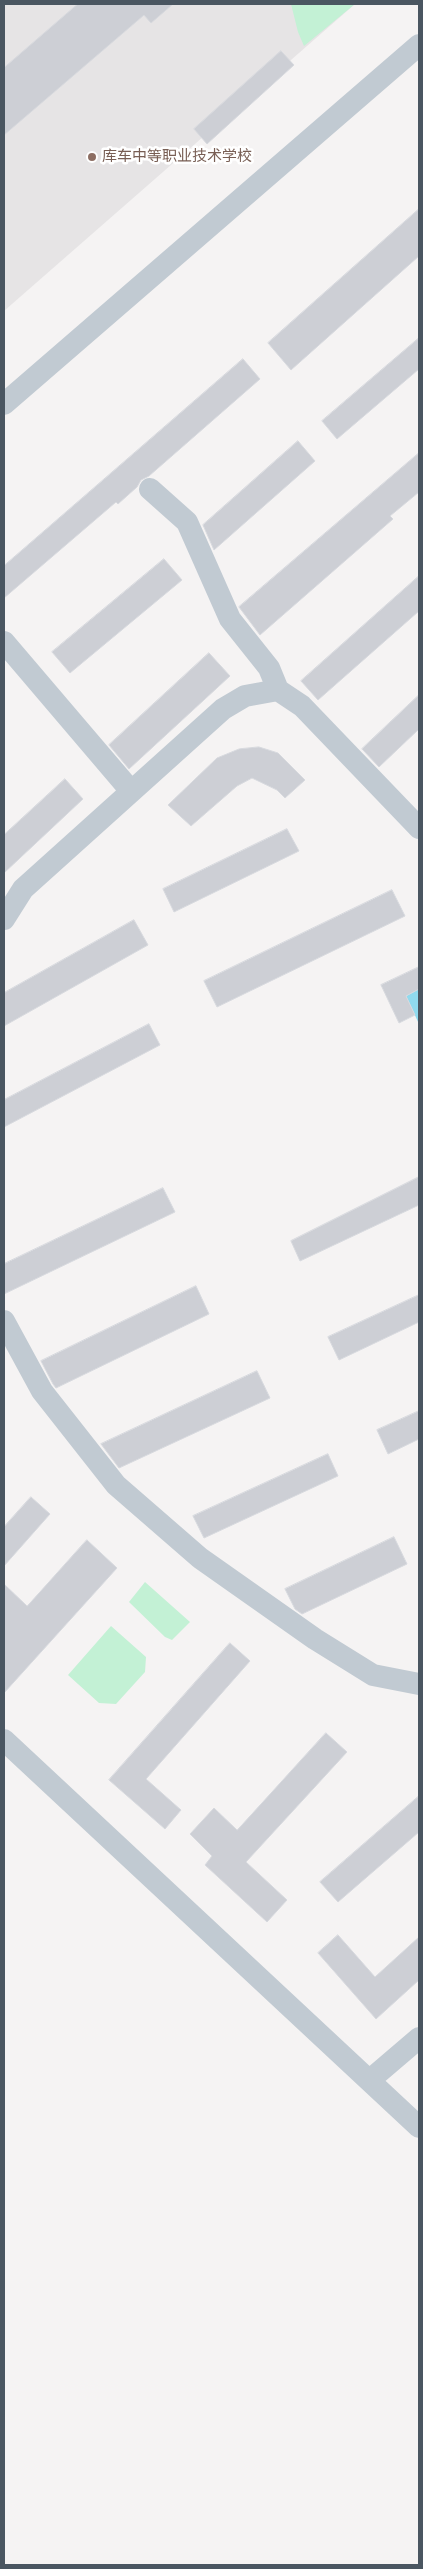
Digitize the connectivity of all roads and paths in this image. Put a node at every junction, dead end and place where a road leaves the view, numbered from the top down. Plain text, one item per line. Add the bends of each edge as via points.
1 (419, 45) edge
2 (4, 404) edge
3 (150, 489) dead end
4 (7, 653) edge
5 (278, 690) junction
6 (130, 791) junction
7 (419, 828) edge
8 (5, 913) edge
9 (4, 1321) edge
10 (419, 1684) edge
11 (4, 1740) edge
12 (419, 2038) edge
13 (371, 2079) junction
14 (419, 2127) edge

1 - 2 street
3 - 5 street via 187,522 230,619 269,668
4 - 6 street
5 - 6 street via 245,696 223,709
5 - 7 street via 302,706
6 - 8 street via 23,889
9 - 10 street via 42,1391 116,1485 200,1558 315,1639 373,1675
11 - 13 street
12 - 13 street
13 - 14 street

